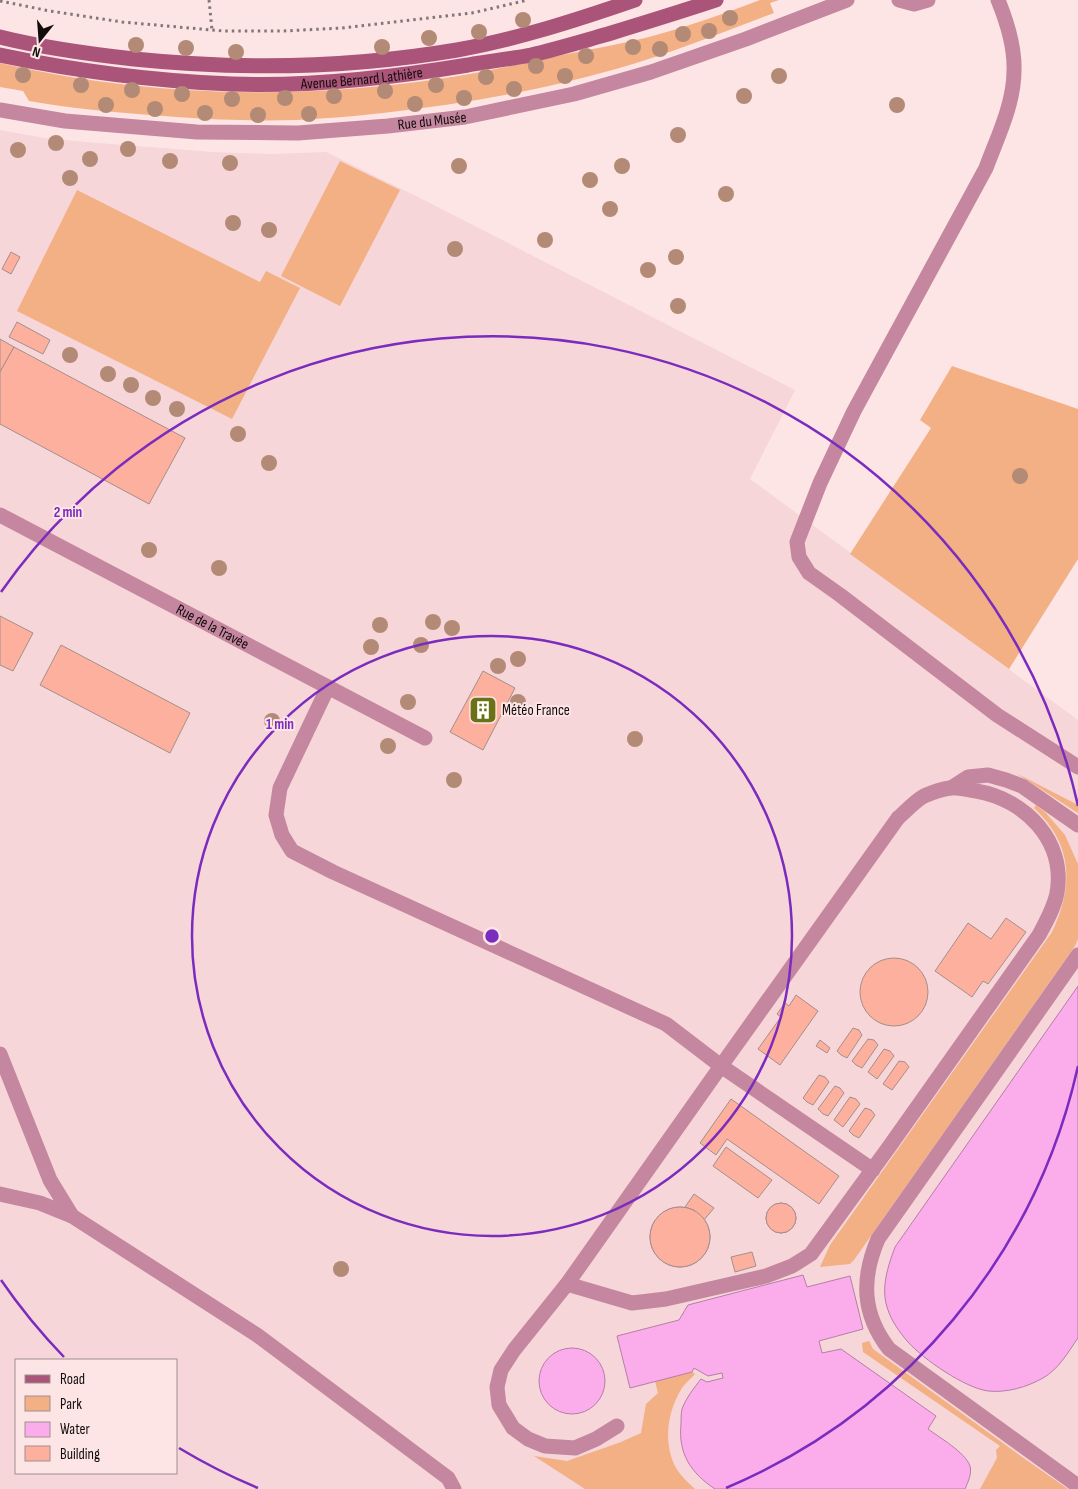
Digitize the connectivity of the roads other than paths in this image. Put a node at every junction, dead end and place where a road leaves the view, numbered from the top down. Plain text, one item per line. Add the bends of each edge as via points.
1 (635, 0) edge
2 (716, 0) edge
3 (847, 0) edge
4 (899, 0) edge
5 (928, 0) edge
6 (998, 0) edge
7 (0, 37) edge
8 (0, 55) edge
9 (0, 110) edge
10 (0, 515) edge
11 (328, 687) junction
12 (425, 738) dead end
13 (1078, 767) edge
14 (951, 788) junction
15 (1078, 825) edge
16 (1078, 955) edge
17 (0, 1054) edge
18 (721, 1066) junction
19 (873, 1170) junction
20 (0, 1194) edge
21 (72, 1216) junction
22 (567, 1284) junction
23 (617, 1426) dead end
24 (1078, 1486) edge
25 (454, 1489) edge

1 - 7 main road, Avenue Bernard Lathière via 575,21 458,50 323,64 265,66 162,62 106,56
2 - 8 main road, Avenue Bernard Lathière via 582,42 532,54 403,76 340,81 242,84 187,81 68,68
3 - 9 street, Rue du Musée via 651,72 574,94 455,118 298,133 196,132 65,120
4 - 5 street via 914,4
6 - 13 street via 1013,53 1014,73 1001,129 986,168 854,411 796,542 799,557 809,573 997,715
10 - 11 street, Rue de la Travée
11 - 12 street, Rue de la Travée
11 - 18 street via 280,788 276,815 282,835 292,851 666,1024
14 - 15 street via 968,777 988,776 1006,780 1022,786
14 - 18 street via 924,796 898,818
14 - 19 street via 996,796 1031,817 1043,830 1053,850 1056,893 1039,935
16 - 24 street via 878,1240 871,1256 866,1289 872,1320 889,1348
17 - 21 street via 50,1180
18 - 19 street
18 - 22 street
19 - 22 street via 811,1254 766,1276 666,1299 632,1303
20 - 21 street via 40,1203
21 - 25 street via 257,1335 448,1478
22 - 23 street via 501,1370 497,1386 499,1405 513,1428 545,1446 575,1448

